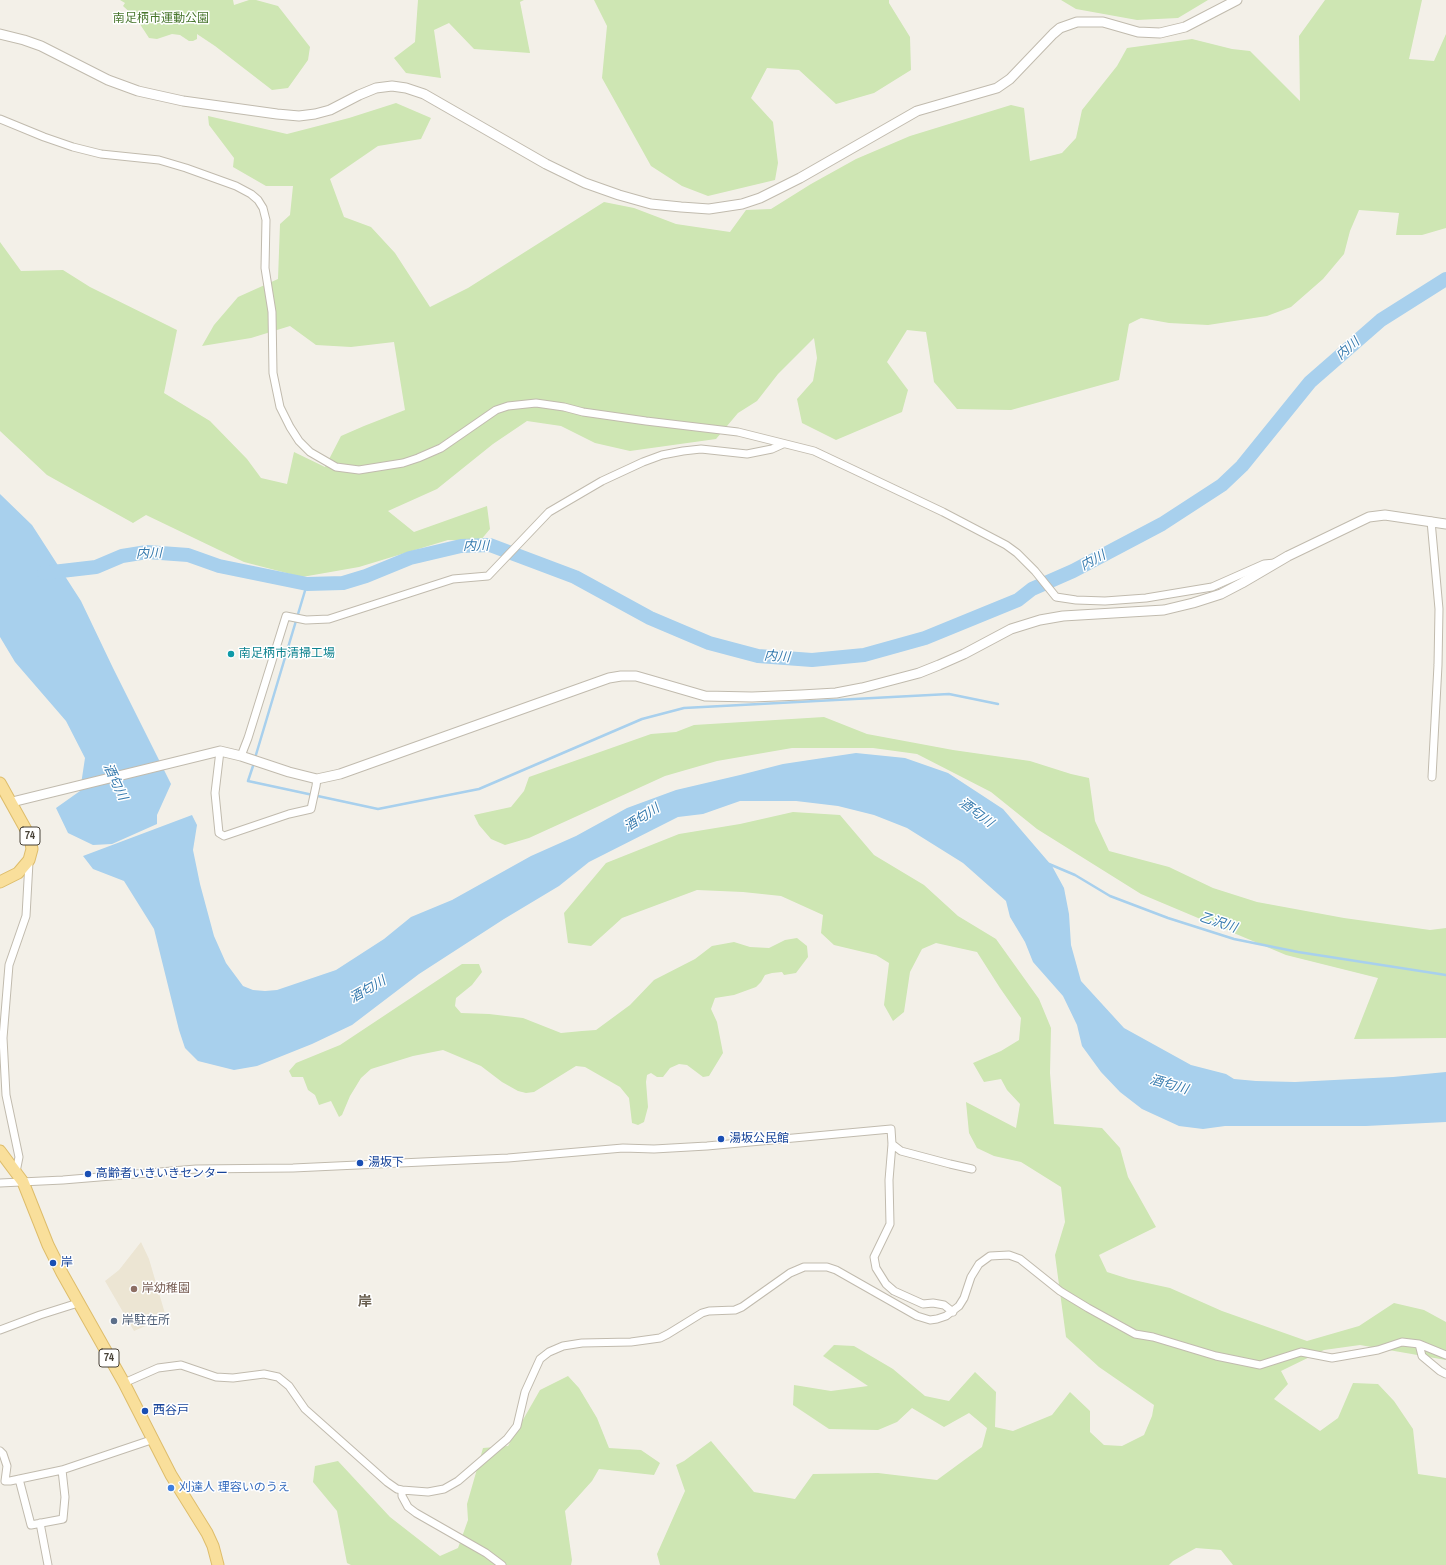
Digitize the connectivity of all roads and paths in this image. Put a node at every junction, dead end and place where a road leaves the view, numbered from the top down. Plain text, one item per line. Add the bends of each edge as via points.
1 (1237, 0) edge
2 (0, 34) edge
3 (0, 119) edge
4 (783, 444) junction
5 (1431, 521) junction
6 (1446, 524) edge
7 (1276, 563) junction
8 (220, 753) junction
9 (241, 756) junction
10 (1432, 776) dead end
11 (317, 782) junction
12 (0, 783) edge
13 (12, 802) junction
14 (29, 860) junction
15 (0, 882) edge
16 (892, 1144) junction
17 (0, 1151) edge
18 (972, 1168) dead end
19 (16, 1172) junction
20 (23, 1182) junction
21 (0, 1183) edge
22 (78, 1303) junction
23 (953, 1312) junction
24 (0, 1330) edge
25 (1419, 1344) junction
26 (1446, 1355) edge
27 (1446, 1374) edge
28 (124, 1383) junction
29 (154, 1440) junction
30 (0, 1451) edge
31 (62, 1470) junction
32 (19, 1479) junction
33 (402, 1490) junction
34 (40, 1523) junction
35 (48, 1565) edge
36 (218, 1565) edge
37 (502, 1565) edge

1 - 2 street via 1185,28 1160,33 1138,32 1103,22 1077,22 1060,28 1010,79 997,88 918,111 760,198 742,204 709,209 651,204 585,183 546,164 424,94 406,88 376,88 330,110 315,114 277,114 138,92 108,80 41,46
3 - 4 street via 87,151 159,160 186,168 236,186 258,200 266,220 265,268 272,312 273,373 280,407 299,441 310,452 336,467 359,470 403,463 440,448 496,410 536,403 638,420 738,432
4 - 7 street via 814,451 1006,545 1035,571 1056,596 1105,601 1146,598 1212,587 1264,564
4 - 9 street via 747,454 684,451 643,462 602,481 549,512 488,576 453,579 329,619 306,620 286,616
5 - 6 street
5 - 7 street via 1385,515 1369,517
5 - 10 street via 1439,609
7 - 11 street via 1221,594 1193,603 1164,610 1063,616 1040,620 1011,629 964,654 919,672 842,692 752,697 705,696 636,676 609,678
8 - 9 street
8 - 11 street via 215,793 218,833 224,836 311,809
8 - 13 street via 206,754
9 - 11 street
12 - 13 main road, 74
13 - 14 main road, 74 via 30,837 32,849
14 - 15 main road, 74 via 18,873
14 - 19 street via 26,916 9,964 3,1038 6,1095 19,1157
16 - 18 street via 901,1151
16 - 20 street via 891,1128 707,1146 623,1148 508,1158 293,1168 196,1169
16 - 23 street via 889,1180 890,1224 874,1257 876,1268 894,1291 923,1304 944,1305
17 - 19 main road, 74
19 - 20 main road, 74
20 - 21 street
20 - 22 main road, 74 via 48,1245
22 - 24 street
22 - 28 main road, 74
23 - 25 street via 964,1298 971,1277 979,1264 990,1256 1009,1255 1020,1259 1060,1291 1135,1334 1216,1356 1260,1365 1301,1352 1332,1358 1378,1350 1402,1342
23 - 33 street via 930,1320 836,1270 804,1267 742,1307 735,1310 702,1312 660,1338 631,1342 582,1343 563,1346 549,1352 540,1359 526,1392 517,1426 507,1439 458,1481 444,1489 428,1492
25 - 26 street
25 - 27 street via 1422,1356
28 - 29 main road, 74
28 - 33 street via 158,1368 181,1365 216,1377 233,1378 264,1374 278,1377 289,1386 305,1409 387,1482
29 - 31 street
29 - 36 main road, 74 via 213,1546
30 - 32 street via 7,1466 5,1481
31 - 32 street
31 - 34 street via 65,1497 63,1519
32 - 34 street via 31,1525
33 - 37 street via 408,1507 416,1513
34 - 35 street

